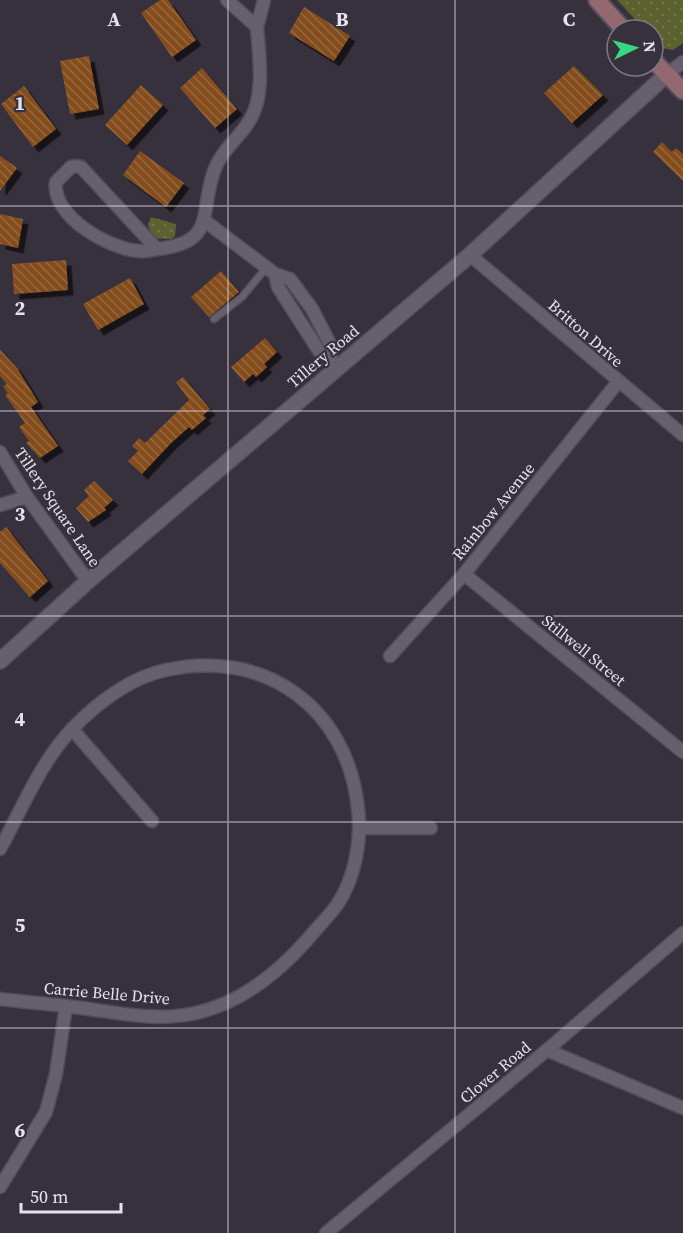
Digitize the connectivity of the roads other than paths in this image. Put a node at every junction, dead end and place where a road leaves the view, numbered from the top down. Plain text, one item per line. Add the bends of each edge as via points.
1 (227, 0) edge
2 (264, 0) edge
3 (597, 0) edge
4 (613, 18) edge
5 (257, 27) junction
6 (683, 62) edge
7 (666, 75) junction
8 (683, 91) edge
9 (205, 221) junction
10 (157, 249) junction
11 (470, 255) junction
12 (271, 271) junction
13 (214, 319) dead end
14 (333, 362) junction
15 (618, 382) junction
16 (683, 435) edge
17 (0, 452) edge
18 (27, 497) junction
19 (0, 505) edge
20 (464, 574) junction
21 (88, 581) junction
22 (390, 656) dead end
23 (0, 661) edge
24 (72, 729) junction
25 (683, 752) edge
26 (152, 821) dead end
27 (360, 828) junction
28 (431, 828) dead end
29 (0, 849) edge
30 (683, 933) edge
31 (0, 999) edge
32 (66, 1006) junction
33 (547, 1050) junction
34 (683, 1108) edge
35 (0, 1187) edge
36 (326, 1233) edge

1 - 5 street
2 - 5 street
3 - 4 main road
5 - 9 street via 258,95 252,117 213,171
6 - 7 street
7 - 8 main road
7 - 11 street, Tillery Road
9 - 10 street via 189,242
9 - 12 street
10 - 10 street via 139,252 120,247 84,229 58,199 56,182 71,167 81,168
11 - 14 street, Tillery Road
11 - 15 street, Britton Drive
12 - 13 lane
12 - 14 street via 319,351
14 - 21 street, Tillery Road
15 - 16 street, Britton Drive
15 - 20 street, Rainbow Avenue
17 - 18 street, Tillery Square Lane
18 - 19 street
18 - 21 street, Tillery Square Lane
20 - 22 street, Rainbow Avenue
20 - 25 street, Stillwell Street
21 - 23 street, Tillery Road
24 - 26 street
24 - 27 street, Carrie Belle Drive via 99,704 131,683 164,670 193,666 267,676 313,705 343,747 357,789
24 - 29 street, Carrie Belle Drive via 49,758
27 - 28 street
27 - 32 street, Carrie Belle Drive via 356,861 338,904 293,955 244,996 189,1015
30 - 33 street, Clover Road
31 - 32 street, Carrie Belle Drive
32 - 35 street via 46,1112
33 - 34 street
33 - 36 street, Clover Road

